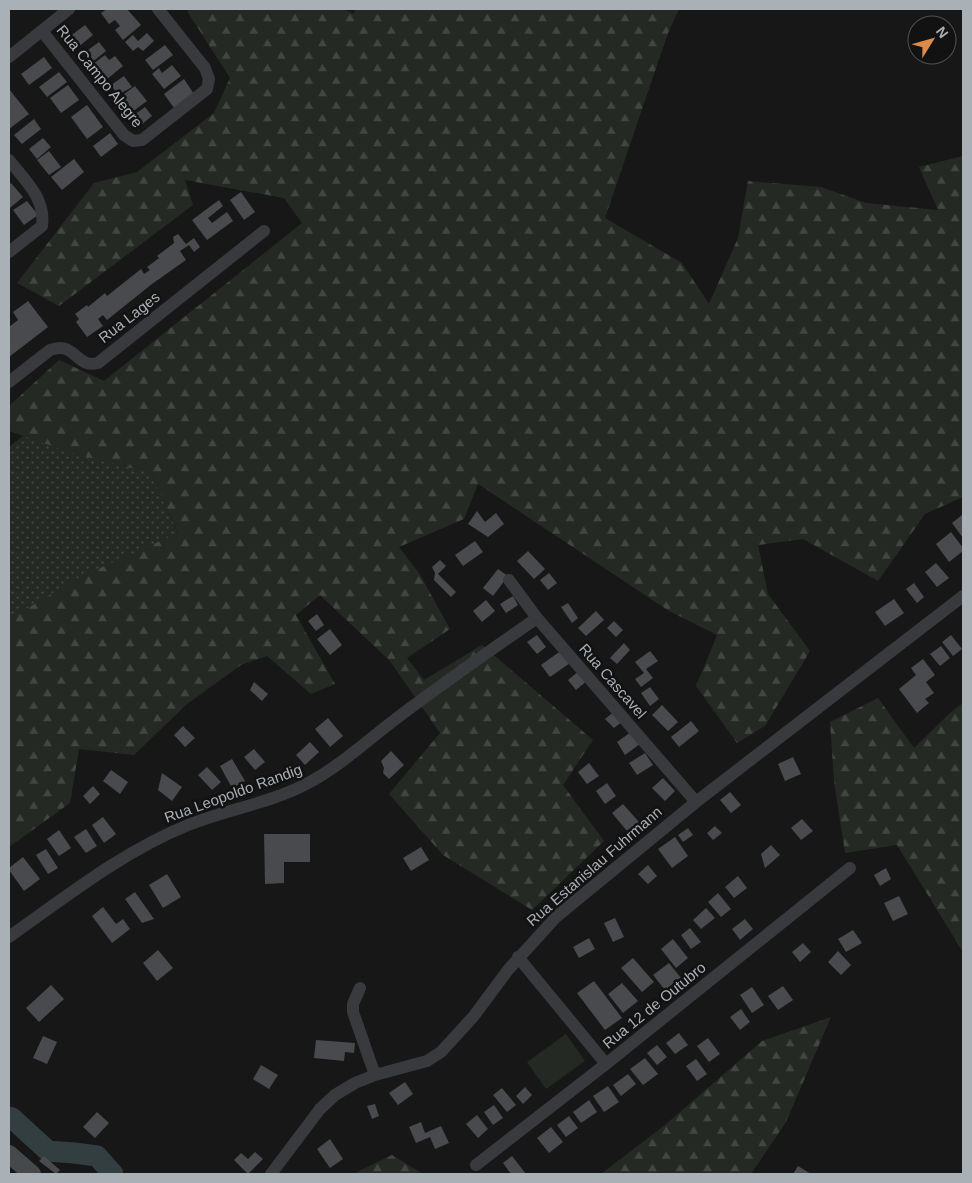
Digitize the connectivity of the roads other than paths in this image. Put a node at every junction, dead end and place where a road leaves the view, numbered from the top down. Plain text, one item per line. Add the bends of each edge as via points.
1 (69, 9) edge
2 (158, 9) edge
3 (42, 31) junction
4 (9, 57) edge
5 (9, 160) edge
6 (264, 231) dead end
7 (9, 252) edge
8 (9, 382) edge
9 (509, 580) dead end
10 (963, 596) edge
11 (537, 618) junction
12 (696, 802) junction
13 (850, 868) dead end
14 (9, 937) edge
15 (518, 957) junction
16 (360, 988) dead end
17 (606, 1064) junction
18 (375, 1075) junction
19 (9, 1154) edge
20 (476, 1165) dead end
21 (32, 1174) edge
22 (271, 1174) edge

1 - 3 street
2 - 3 street, Rua Campo Alegre via 205,68 209,79 207,89 142,140 133,142 124,136
3 - 4 street
5 - 7 street via 36,195 42,209 42,226
6 - 8 street, Rua Lages via 98,363 91,365 64,347 58,347
9 - 11 street, Rua Cascavel
10 - 12 street, Rua Estanislau Fuhrmann
11 - 12 street, Rua Cascavel
11 - 14 street, Rua Leopoldo Randig via 409,709 332,769 287,793 209,818 156,840 106,867
12 - 15 street, Rua Estanislau Fuhrmann via 556,917
13 - 17 street, Rua 12 de Outubro
15 - 17 street
15 - 18 street, Rua Estanislau Fuhrmann via 473,1017 441,1052 427,1060
16 - 18 street via 353,1004 354,1012
17 - 20 street, Rua 12 de Outubro
18 - 22 street, Rua Estanislau Fuhrmann via 335,1095 320,1109
19 - 21 main road

